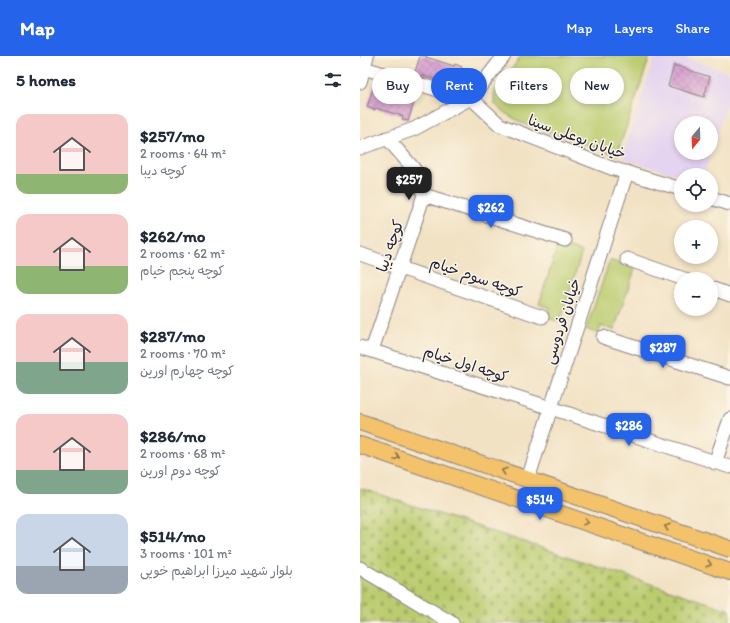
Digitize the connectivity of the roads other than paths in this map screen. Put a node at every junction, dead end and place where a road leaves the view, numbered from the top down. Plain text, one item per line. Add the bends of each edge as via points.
1 (504, 56) edge
2 (364, 64) edge
3 (487, 78) edge
4 (360, 82) edge
5 (431, 87) edge
6 (460, 104) edge
7 (477, 104) edge
8 (388, 138) junction
9 (361, 145) edge
10 (627, 172) junction
11 (674, 187) edge
12 (424, 195) junction
13 (718, 200) edge
14 (730, 204) edge
15 (565, 240) dead end
16 (360, 254) edge
17 (627, 259) dead end
18 (400, 267) junction
19 (674, 275) edge
20 (718, 291) edge
21 (730, 295) edge
22 (542, 317) dead end
23 (603, 337) dead end
24 (366, 349) edge
25 (730, 378) edge
26 (552, 408) junction
27 (730, 418) edge
28 (360, 422) edge
29 (360, 444) edge
30 (716, 462) junction
31 (730, 467) edge
32 (528, 479) junction
33 (730, 549) edge
34 (360, 568) edge
35 (730, 572) edge
36 (452, 623) edge

1 - 3 street
2 - 4 street
2 - 5 street
6 - 8 street via 414,129
7 - 10 street, خیابان بوعلی سینا via 500,125
8 - 9 street
8 - 12 street via 414,169
10 - 11 street, خیابان بوعلی سینا
10 - 26 street, خیابان فردوسی
12 - 15 street
12 - 18 street, کوچه دیبا
13 - 14 street
16 - 18 street, کوچه سوم خیام
17 - 19 street
18 - 22 street, کوچه سوم خیام
18 - 24 street, کوچه دیبا
20 - 21 street
23 - 25 street
24 - 26 street, کوچه اول خیام
26 - 30 street, کوچه اول خیام
26 - 32 street, خیابان فردوسی
27 - 30 street
32 -> 28 main road
29 -> 35 main road
30 - 31 street, کوچه اول خیام
33 -> 32 main road
34 - 36 street

